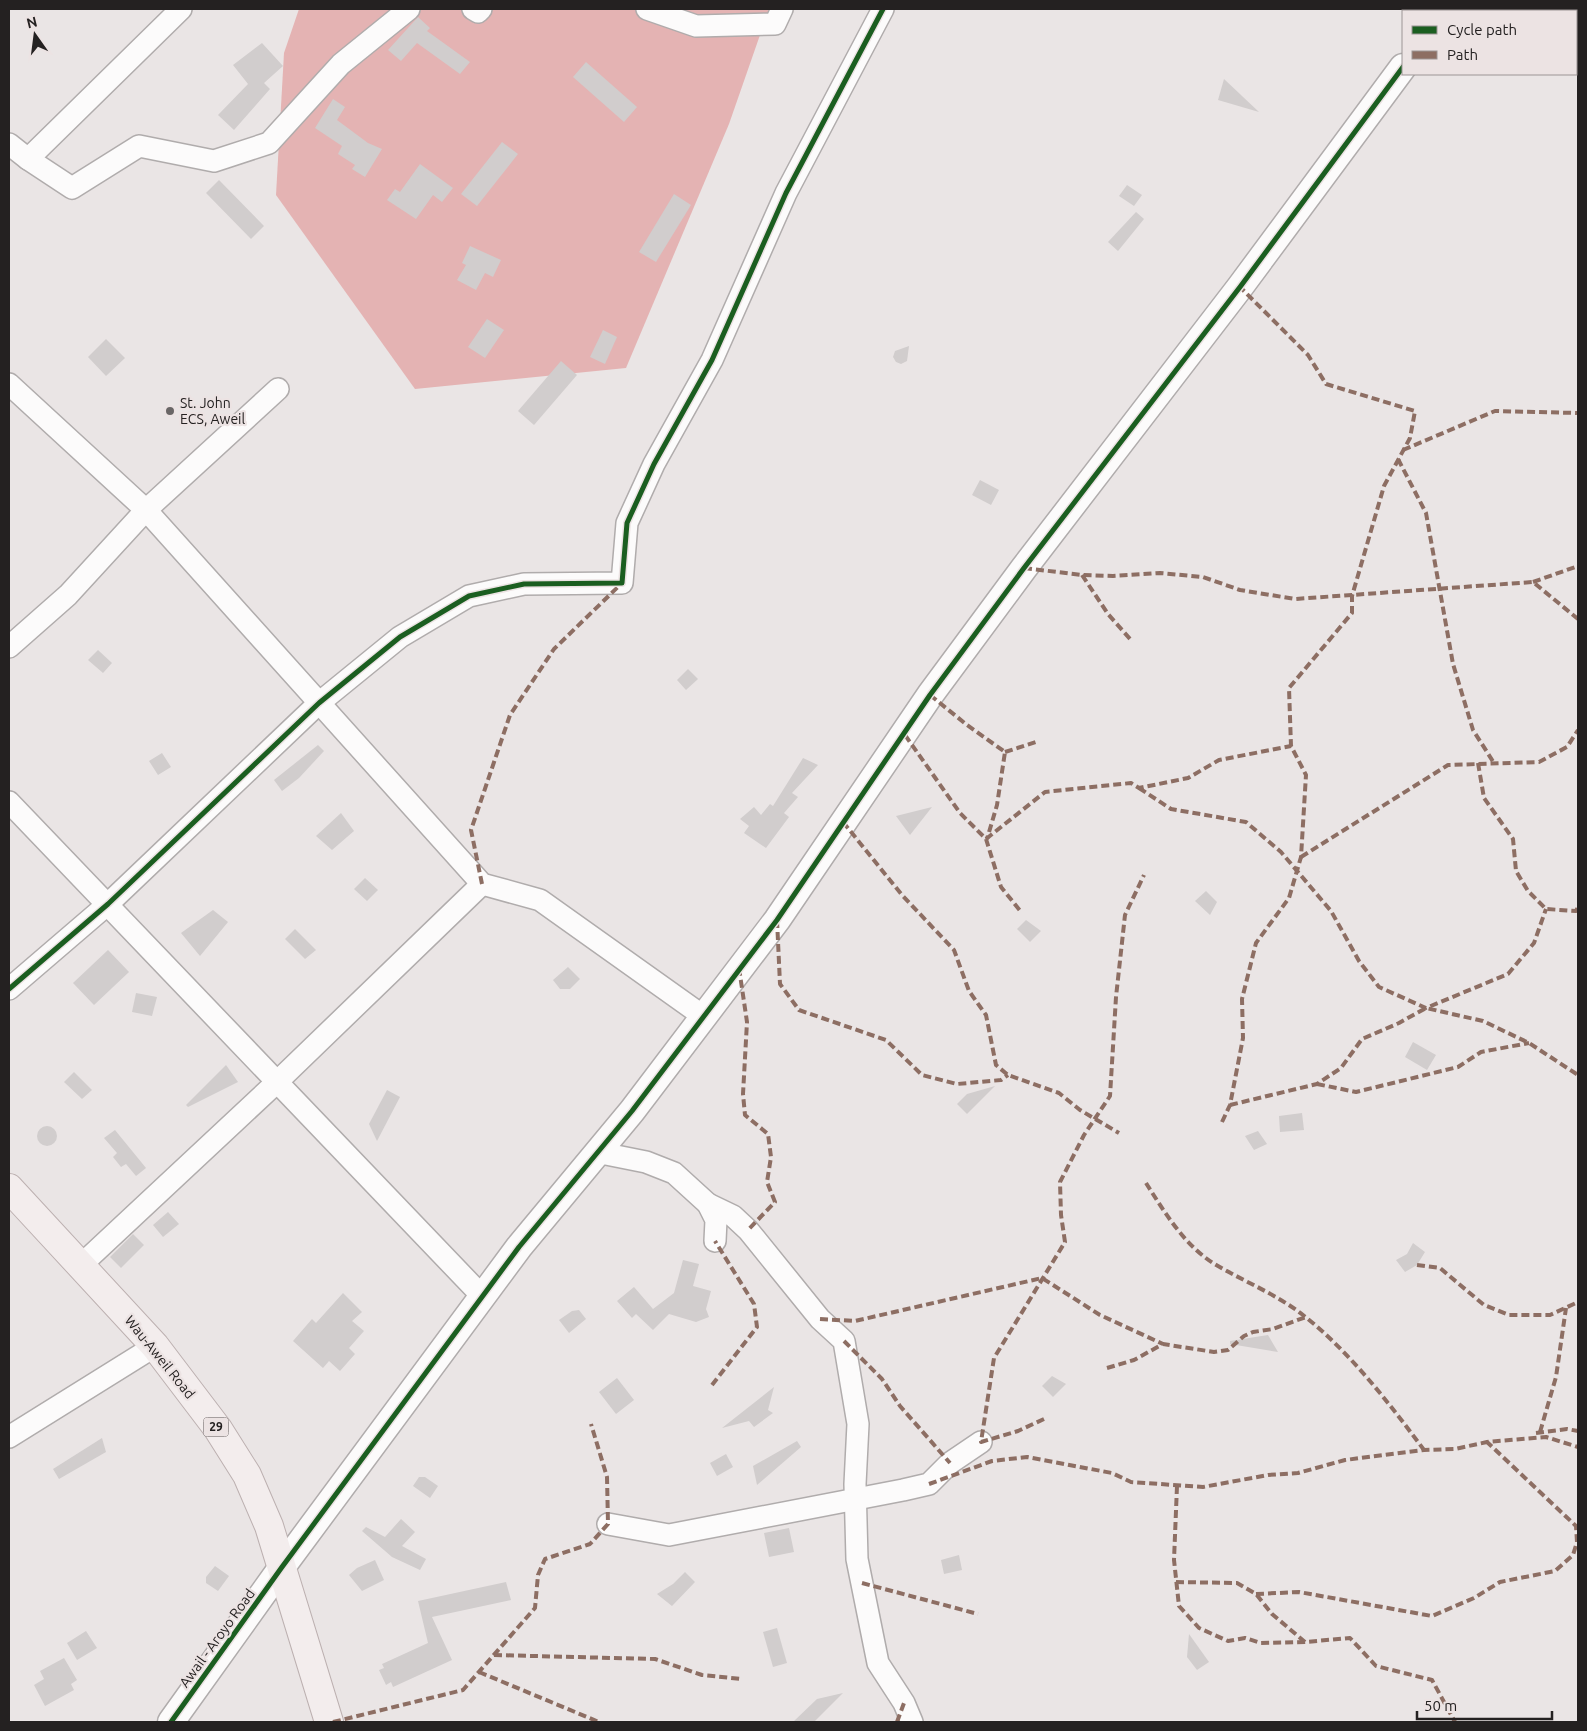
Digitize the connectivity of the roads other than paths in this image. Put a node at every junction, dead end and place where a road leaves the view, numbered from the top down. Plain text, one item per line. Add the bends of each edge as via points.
1 (181, 9) edge
2 (409, 9) edge
3 (473, 9) edge
4 (481, 9) edge
5 (647, 9) edge
6 (782, 9) edge
7 (883, 9) edge
8 (1402, 67) edge
9 (9, 144) edge
10 (28, 159) junction
11 (9, 384) edge
12 (278, 389) dead end
13 (146, 510) junction
14 (9, 647) edge
15 (320, 702) junction
16 (9, 802) edge
17 (482, 884) junction
18 (108, 904) junction
19 (9, 989) edge
20 (702, 1016) junction
21 (277, 1082) junction
22 (596, 1152) junction
23 (9, 1188) edge
24 (708, 1204) junction
25 (716, 1241) dead end
26 (80, 1266) junction
27 (482, 1296) junction
28 (155, 1346) junction
29 (9, 1437) edge
30 (981, 1442) dead end
31 (857, 1499) junction
32 (608, 1524) dead end
33 (282, 1567) junction
34 (171, 1722) edge
35 (328, 1722) edge
36 (912, 1722) edge

1 - 10 street
2 - 10 street via 341,64 269,143 214,161 140,146 72,188
3 - 4 street via 478,12
5 - 6 street via 696,26 776,24
7 - 15 street via 786,193 712,360 654,464 627,523 622,583 524,584 469,596 400,637
8 - 20 street, Awail - Aroyo Road via 1246,279 930,695 777,920
9 - 10 street
11 - 13 street
12 - 13 street
13 - 14 street via 68,595
13 - 15 street
15 - 17 street
15 - 18 street
16 - 18 street
17 - 20 street via 540,900
17 - 21 street
18 - 19 street
18 - 21 street
20 - 22 street, Awail - Aroyo Road via 632,1111
21 - 26 street
21 - 27 street
22 - 24 street via 646,1162 674,1173
22 - 27 street, Awail - Aroyo Road
23 - 26 main road, Wau-Aweil Road / 29
24 - 25 street via 716,1220
24 - 31 street via 733,1216 748,1230 820,1319 844,1341 858,1424
26 - 28 main road, Wau-Aweil Road / 29
27 - 33 street, Awail - Aroyo Road
28 - 29 street
28 - 33 main road, Wau-Aweil Road / 29 via 218,1429 247,1475
30 - 31 street via 950,1463 929,1484
31 - 32 street via 669,1535
31 - 36 street via 857,1559 878,1663 904,1703
33 - 34 street, Awail - Aroyo Road
33 - 35 main road, Wau-Aweil Road / 29

